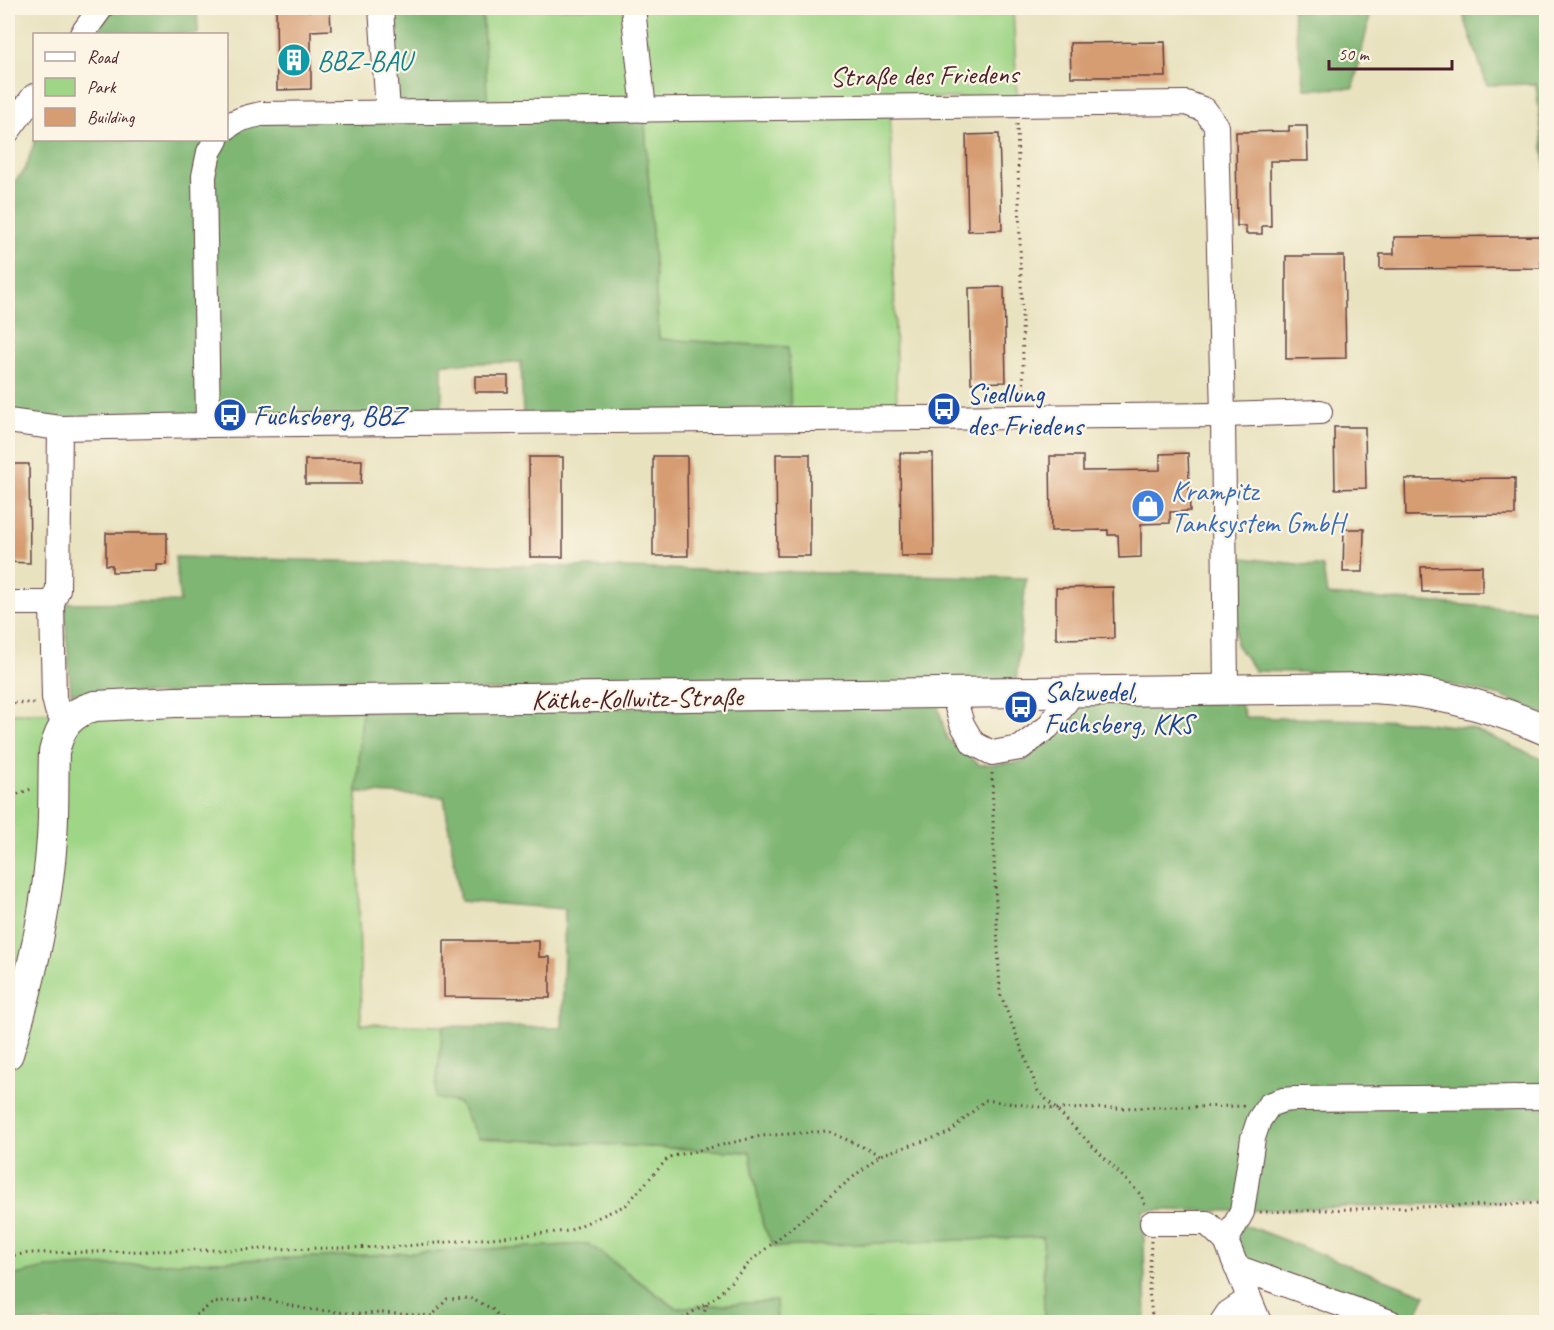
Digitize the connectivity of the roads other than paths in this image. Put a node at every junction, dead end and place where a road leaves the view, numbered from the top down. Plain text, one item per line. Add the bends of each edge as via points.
1 (101, 8) edge
2 (381, 8) edge
3 (633, 8) edge
4 (83, 33) edge
5 (33, 97) edge
6 (644, 110) junction
7 (388, 111) junction
8 (228, 126) edge
9 (8, 131) edge
10 (215, 141) edge
11 (1320, 412) dead end
12 (1222, 415) junction
13 (8, 421) edge
14 (208, 425) junction
15 (60, 428) junction
16 (8, 603) edge
17 (52, 603) junction
18 (1226, 691) junction
19 (1072, 693) junction
20 (953, 694) junction
21 (61, 712) junction
22 (1546, 730) edge
23 (8, 1054) edge
24 (1546, 1097) edge
25 (1152, 1223) road end
26 (1226, 1241) junction
27 (1236, 1267) junction
28 (1249, 1299) junction
29 (1222, 1323) edge
30 (1259, 1323) edge
31 (1390, 1323) edge

1 - 4 street
2 - 7 street
3 - 6 street
5 - 9 street
6 - 7 street, Straße des Friedens
6 - 12 street, Straße des Friedens via 1186,103 1204,110 1216,126
7 - 8 street, Straße des Friedens via 261,114
10 - 14 street via 204,176
11 - 12 street
12 - 14 street
12 - 18 street
13 - 15 street
14 - 15 street
15 - 17 street via 58,589
16 - 17 street
17 - 21 street via 53,682
18 - 19 main road, Käthe-Kollwitz-Straße
18 - 22 main road, Käthe-Kollwitz-Straße via 1415,691 1495,710
19 - 20 main road, Käthe-Kollwitz-Straße
19 - 20 street via 1048,727 1020,748 992,753 973,743 962,724
20 - 21 main road, Käthe-Kollwitz-Straße via 141,703 95,706 74,715
21 - 23 main road via 54,752 52,838 43,917
24 - 26 street via 1294,1099 1269,1105 1253,1138 1242,1212
25 - 26 street via 1207,1223
26 - 27 street
27 - 28 street
27 - 31 street
28 - 29 street via 1228,1313
28 - 30 street

